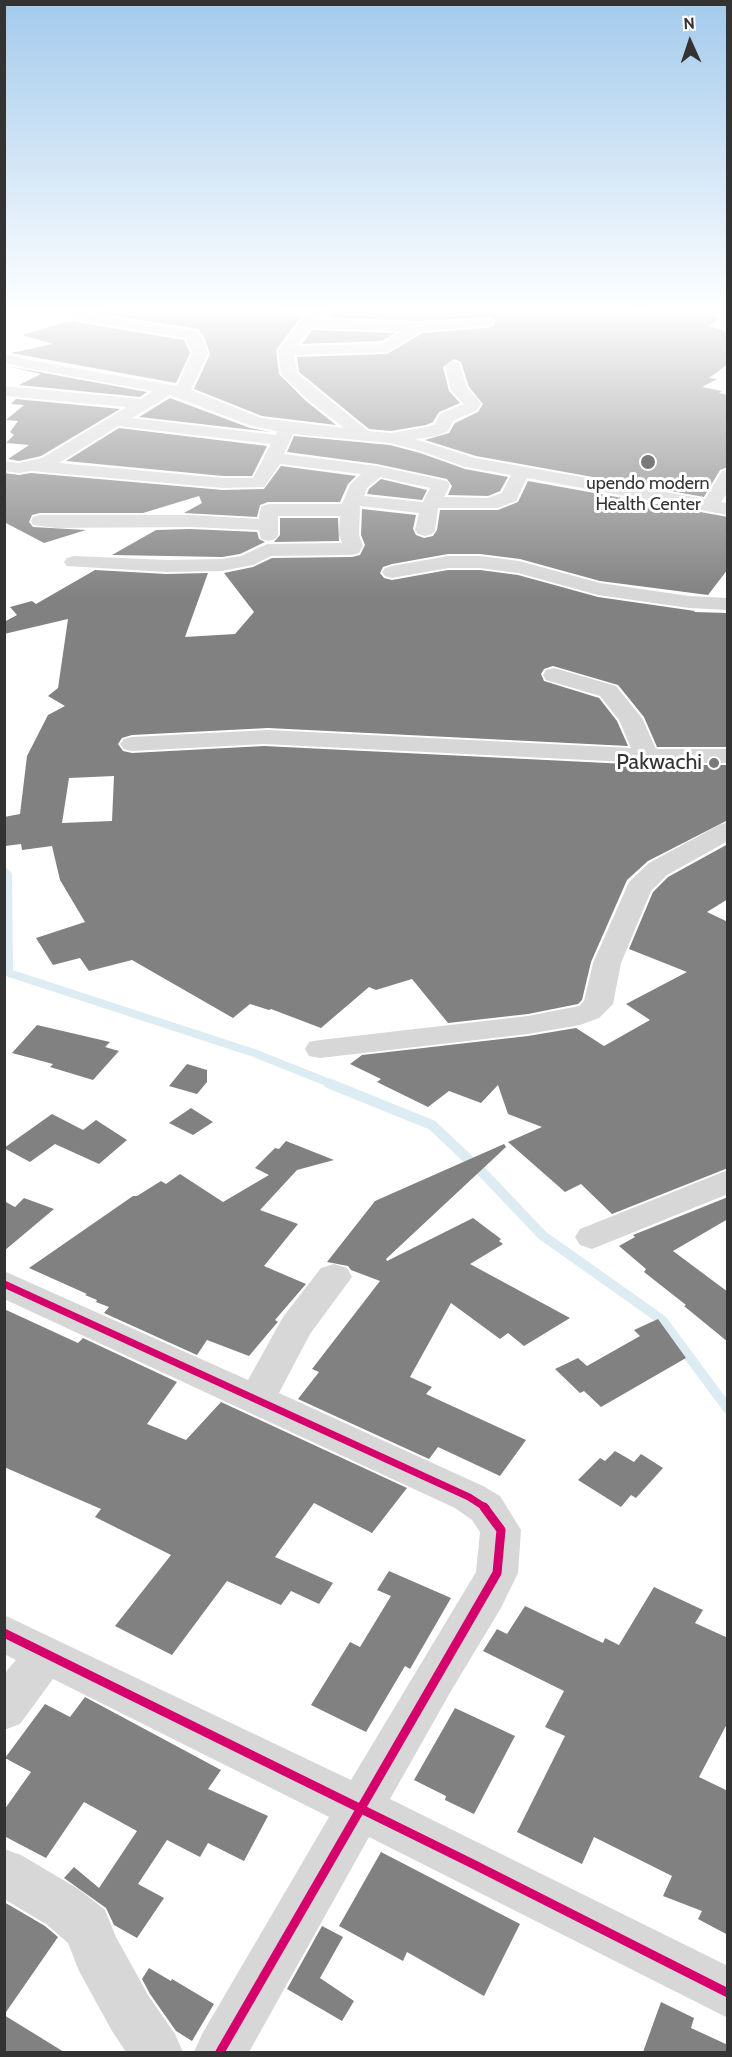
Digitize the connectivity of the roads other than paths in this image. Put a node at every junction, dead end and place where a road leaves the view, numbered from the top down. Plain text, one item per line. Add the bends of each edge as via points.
1 (139, 405) edge
2 (213, 405) edge
3 (325, 405) edge
4 (472, 405) edge
5 (115, 421) junction
6 (284, 434) junction
7 (362, 434) junction
8 (390, 438) junction
9 (274, 458) junction
10 (471, 463) junction
11 (4, 466) edge
12 (33, 466) junction
13 (377, 471) junction
14 (521, 473) junction
15 (728, 475) edge
16 (202, 482) junction
17 (441, 485) junction
18 (351, 505) junction
19 (430, 505) junction
20 (719, 508) edge
21 (40, 521) dead end
22 (190, 521) junction
23 (268, 525) junction
24 (425, 530) dead end
25 (267, 550) junction
26 (74, 562) dead end
27 (392, 572) dead end
28 (728, 604) edge
29 (554, 675) dead end
30 (132, 744) dead end
31 (647, 756) junction
32 (728, 756) edge
33 (728, 830) edge
34 (320, 1049) dead end
35 (728, 1180) edge
36 (592, 1237) dead end
37 (334, 1277) dead end
38 (4, 1284) edge
39 (256, 1400) junction
40 (4, 1633) edge
41 (46, 1654) junction
42 (4, 1710) edge
43 (359, 1810) junction
44 (4, 1872) edge
45 (728, 1993) edge
46 (157, 2052) edge
47 (220, 2052) edge

1 - 5 street
2 - 6 street
3 - 7 street
4 - 8 street via 446,418 442,427 431,432
5 - 6 street
5 - 12 street via 48,462
6 - 7 street
6 - 9 street
7 - 8 street
8 - 10 street
9 - 13 street
9 - 16 street via 258,483
10 - 14 street
10 - 17 street
11 - 12 street
12 - 16 street
13 - 17 street
13 - 18 street via 359,485
14 - 19 street via 509,497 495,503
14 - 20 street
15 - 20 street
16 - 22 street
17 - 19 street
18 - 19 street
18 - 23 street via 269,510
18 - 25 street via 352,549
19 - 24 street
21 - 22 street
22 - 23 street
23 - 25 street
25 - 26 street via 246,561 222,565
27 - 28 street via 448,562 480,562 519,567 598,589
29 - 31 street via 608,691 630,717
30 - 31 street via 268,737
31 - 32 street
33 - 34 street via 658,869 639,888 607,963 598,1004 589,1012 528,1025
35 - 36 street
37 - 39 street via 296,1326
38 - 39 street
39 - 43 street via 469,1497 486,1508 501,1530 496,1573 486,1595
40 - 41 street
41 - 42 street
41 - 43 street
43 - 45 street
43 - 47 street
44 - 46 street via 63,1907 87,1927 130,2013

